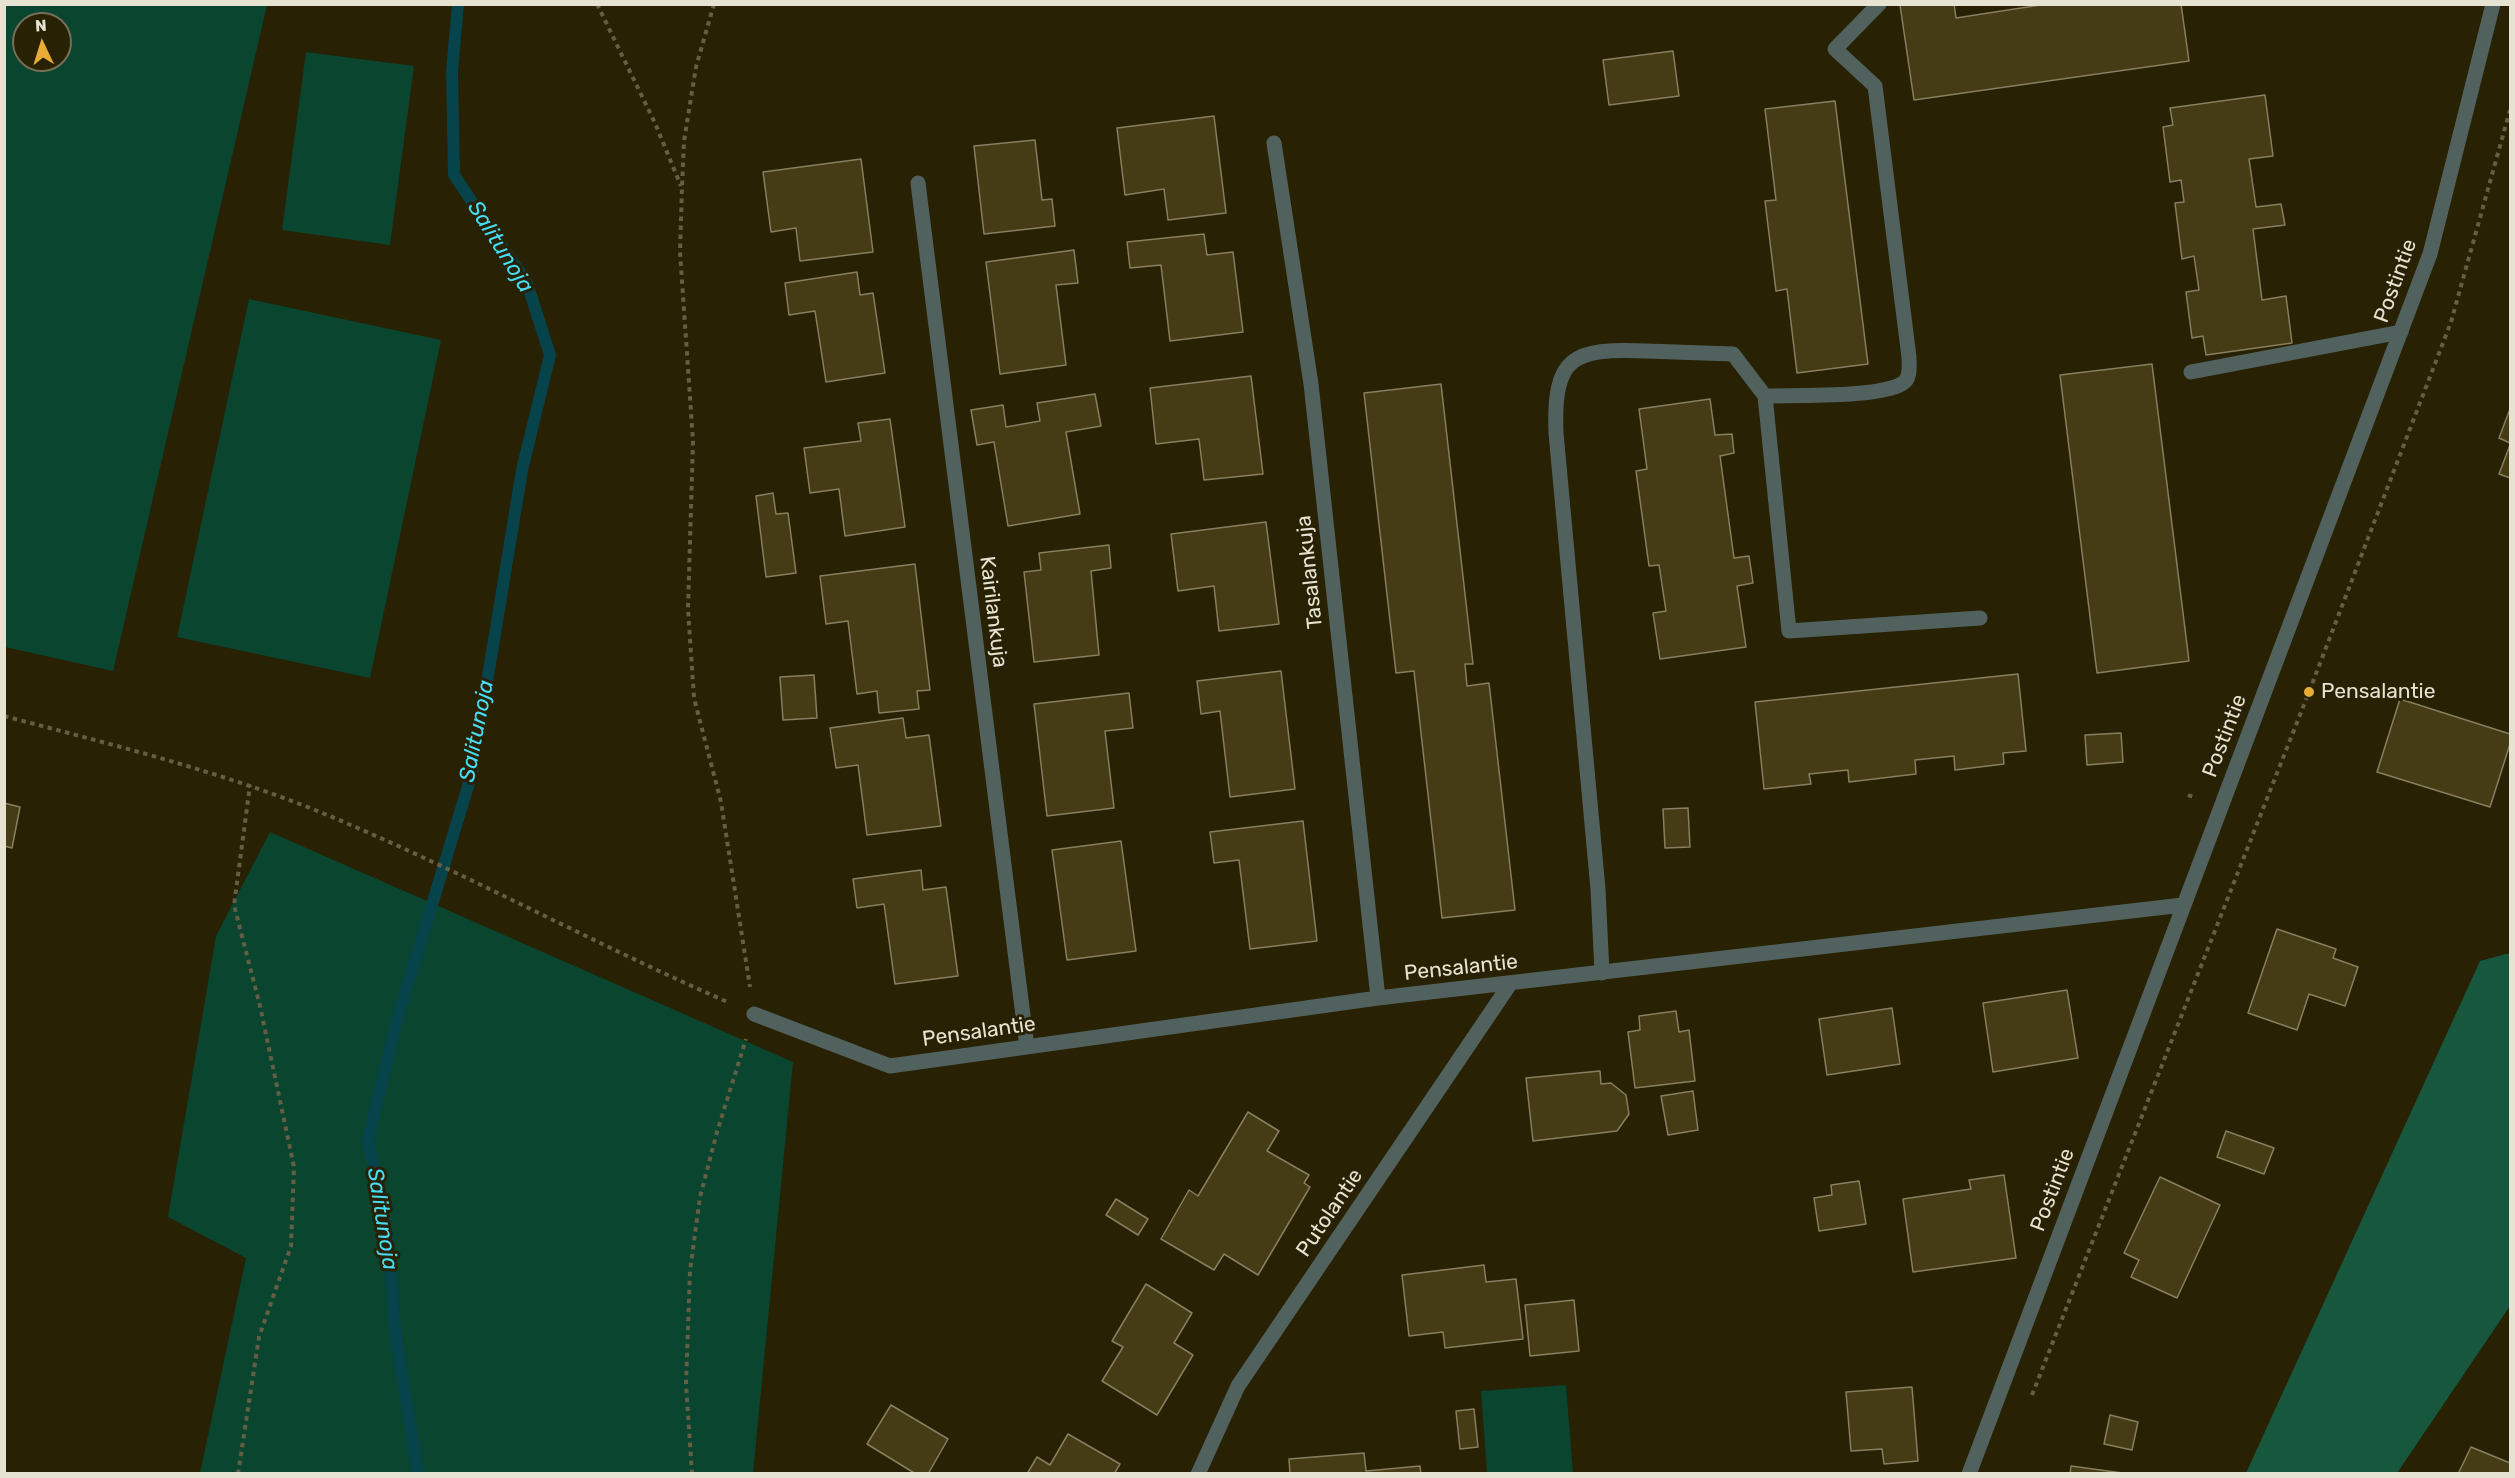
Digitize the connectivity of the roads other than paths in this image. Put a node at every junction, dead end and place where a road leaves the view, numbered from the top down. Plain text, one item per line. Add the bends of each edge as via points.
1 (1879, 4) edge
2 (2493, 4) edge
3 (1274, 143) dead end
4 (918, 183) dead end
5 (2401, 332) junction
6 (2191, 372) dead end
7 (1765, 396) junction
8 (1980, 618) dead end
9 (2183, 905) junction
10 (1602, 973) junction
11 (1510, 984) junction
12 (1378, 998) junction
13 (754, 1014) road end
14 (1027, 1047) junction
15 (1198, 1473) edge
16 (1970, 1473) edge

1 - 7 street via 1835,49 1875,86 1909,357 1908,377 1903,383 1869,392
2 - 5 street, Postintie via 2430,254
3 - 12 street, Tasalankuja via 1311,384
4 - 14 street, Kairilankuja
5 - 6 street
5 - 9 street, Postintie
7 - 8 street via 1789,631
7 - 10 street via 1733,354 1613,350 1586,353 1565,370 1558,386 1556,433 1598,889
9 - 10 street, Pensalantie
9 - 16 street, Postintie
10 - 11 street, Pensalantie
11 - 12 street, Pensalantie
11 - 15 street, Putolantie via 1238,1386
12 - 14 street, Pensalantie
13 - 14 street, Pensalantie via 890,1066

